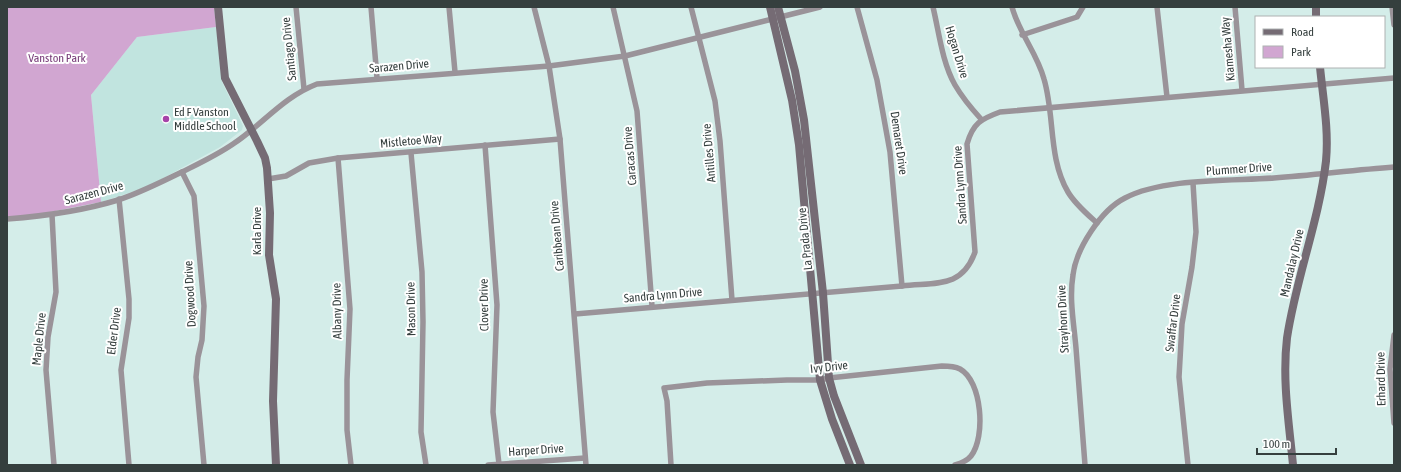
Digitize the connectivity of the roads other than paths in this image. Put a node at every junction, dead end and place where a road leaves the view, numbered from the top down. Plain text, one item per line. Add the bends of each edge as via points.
1 (218, 7) edge
2 (296, 7) edge
3 (371, 7) edge
4 (450, 7) edge
5 (534, 7) edge
6 (613, 7) edge
7 (691, 7) edge
8 (770, 7) edge
9 (778, 7) edge
10 (820, 7) edge
11 (857, 7) edge
12 (933, 7) edge
13 (1012, 7) edge
14 (1082, 7) edge
15 (1157, 7) edge
16 (1235, 7) edge
17 (1392, 7) edge
18 (778, 18) junction
19 (1394, 25) edge
20 (1022, 35) junction
21 (698, 37) junction
22 (625, 56) junction
23 (549, 66) junction
24 (1320, 68) edge
25 (455, 72) junction
26 (377, 78) junction
27 (1394, 78) edge
28 (1322, 84) junction
29 (304, 89) junction
30 (1242, 90) junction
31 (1166, 97) junction
32 (1050, 107) junction
33 (981, 119) junction
34 (251, 130) junction
35 (560, 139) junction
36 (485, 145) junction
37 (411, 152) junction
38 (338, 158) junction
39 (1394, 167) edge
40 (182, 172) junction
41 (1324, 173) junction
42 (268, 179) junction
43 (1193, 183) junction
44 (119, 199) junction
45 (52, 215) junction
46 (7, 219) edge
47 (1097, 223) junction
48 (902, 286) junction
49 (812, 293) junction
50 (823, 293) junction
51 (732, 300) junction
52 (652, 306) junction
53 (575, 314) junction
54 (1394, 335) edge
55 (829, 378) junction
56 (820, 380) junction
57 (842, 417) junction
58 (832, 419) junction
59 (1394, 423) edge
60 (585, 458) junction
61 (499, 464) junction
62 (54, 465) edge
63 (129, 465) edge
64 (204, 465) edge
65 (276, 465) edge
66 (351, 465) edge
67 (426, 465) edge
68 (488, 465) edge
69 (586, 465) edge
70 (670, 465) edge
71 (850, 465) edge
72 (861, 465) edge
73 (955, 465) edge
74 (1085, 465) edge
75 (1188, 465) edge
76 (1293, 465) edge

1 - 34 main road, Karla Drive via 225,78
2 - 29 street, Santiago Drive
3 - 26 street
4 - 25 street
5 - 23 street, Caribbean Drive
6 - 22 street, Caracas Drive
7 - 21 street, Antilles Drive
8 - 18 main road, La Prada Drive
9 - 18 main road, La Prada Drive
10 - 18 street, Sarazen Drive
11 - 48 street, Demaret Drive via 878,80 890,152
12 - 33 street, Hogan Drive via 954,83
13 - 20 street
14 - 20 street via 1076,17
15 - 31 street
16 - 30 street, Kiamesha Way
17 - 19 street
18 - 21 street, Sarazen Drive
18 - 49 main road, La Prada Drive via 799,145
18 - 50 main road, La Prada Drive via 804,120
20 - 32 street via 1033,51 1044,79
21 - 22 street, Sarazen Drive
21 - 51 street, Antilles Drive via 715,101
22 - 23 street, Sarazen Drive
22 - 52 street, Caracas Drive via 637,111
23 - 25 street, Sarazen Drive
23 - 35 street, Caribbean Drive
24 - 28 main road, Mandalay Drive
25 - 26 street, Sarazen Drive
26 - 29 street, Sarazen Drive via 317,84
27 - 28 street
28 - 30 street
28 - 41 main road, Mandalay Drive via 1326,140
29 - 34 street, Sarazen Drive via 291,96
30 - 31 street
31 - 32 street
32 - 33 street via 1000,112
32 - 47 street via 1054,148 1068,193
33 - 48 street, Sandra Lynn Drive via 970,134 966,148 975,252 972,259 965,272 958,278
34 - 40 street, Sarazen Drive via 219,153
34 - 42 main road, Karla Drive via 265,158
35 - 36 street, Mistletoe Way
35 - 53 street, Caribbean Drive
36 - 37 street, Mistletoe Way
36 - 61 street, Clover Drive via 497,305 493,412
37 - 38 street, Mistletoe Way
37 - 67 street, Mason Drive via 422,272 421,432
38 - 42 street, Mistletoe Way via 308,163 286,176
38 - 66 street, Albany Drive via 350,310 347,403
39 - 41 street, Plummer Drive
40 - 44 street, Sarazen Drive
40 - 64 street, Dogwood Drive via 194,196 204,306 196,377
41 - 43 street, Plummer Drive
41 - 76 main road, Mandalay Drive via 1287,338 1286,390
42 - 65 main road, Karla Drive via 269,256 276,299 273,401
43 - 47 street, Plummer Drive via 1165,185 1123,198
43 - 75 street, Swaffar Drive via 1196,232 1182,324 1179,377
44 - 45 street, Sarazen Drive
44 - 63 street, Elder Drive via 129,299 121,370
45 - 46 street, Sarazen Drive
45 - 62 street, Maple Drive via 56,292 47,345 46,370
47 - 74 street, Strayhorn Drive via 1084,241 1076,261 1071,290
48 - 50 street, Sandra Lynn Drive
49 - 50 street, Sandra Lynn Drive
49 - 51 street, Sandra Lynn Drive
49 - 56 main road, La Prada Drive
50 - 55 main road, La Prada Drive
51 - 52 street, Sandra Lynn Drive
52 - 53 street, Sandra Lynn Drive
53 - 60 street, Caribbean Drive
54 - 59 street, Erhard Drive via 1390,369
55 - 56 street, Ivy Drive
55 - 57 main road, La Prada Drive
55 - 73 street, Ivy Drive via 942,366 953,366 961,370 974,387 978,398 979,434 972,455
56 - 58 main road, La Prada Drive
56 - 70 street, Ivy Drive via 664,388
57 - 58 main road
57 - 72 main road, La Prada Drive
58 - 71 main road, La Prada Drive
60 - 61 street, Harper Drive
60 - 69 street, Caribbean Drive
61 - 68 street, Harper Drive

